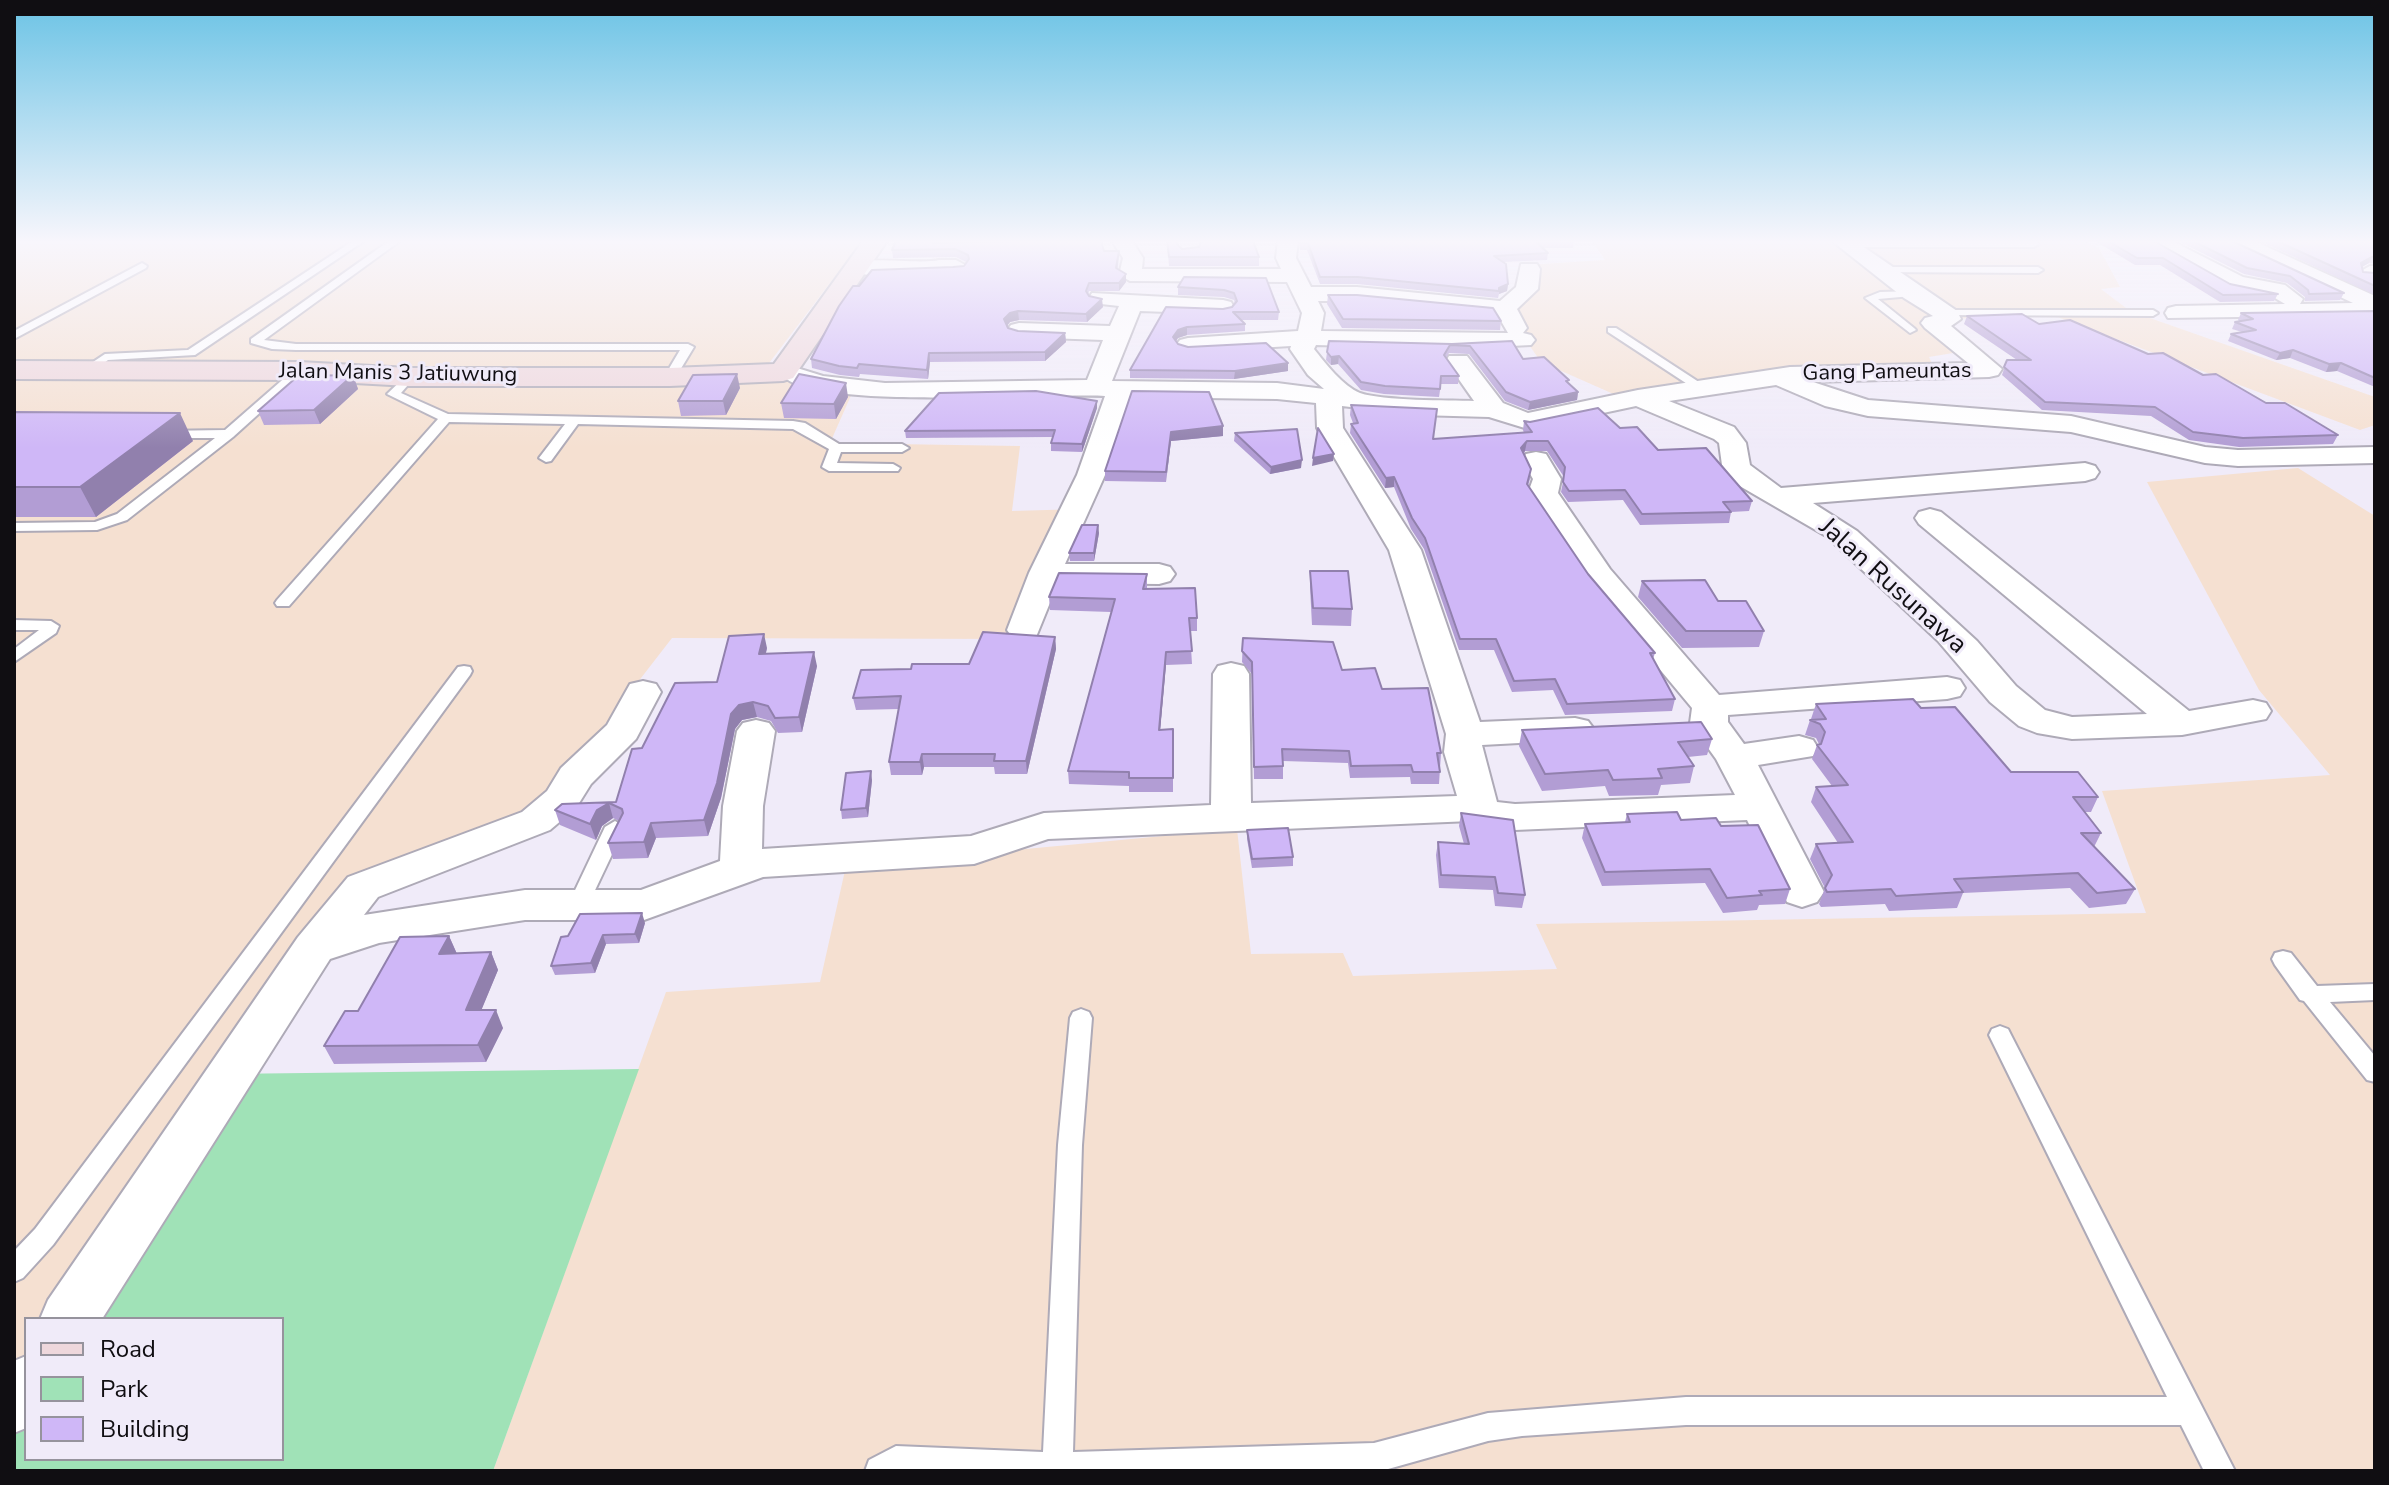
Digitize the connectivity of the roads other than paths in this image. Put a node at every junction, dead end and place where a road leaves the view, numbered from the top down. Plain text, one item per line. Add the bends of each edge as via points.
1 (61, 310) edge
2 (255, 310) edge
3 (298, 310) edge
4 (835, 310) edge
5 (1130, 310) edge
6 (1311, 310) edge
7 (1506, 310) edge
8 (1885, 310) edge
9 (1941, 310) edge
10 (2296, 310) edge
11 (1945, 313) junction
12 (2164, 313) joint
13 (1019, 330) edge
14 (1612, 330) dead end
15 (1910, 330) dead end
16 (1121, 334) junction
17 (14, 336) edge
18 (1306, 338) junction
19 (1188, 345) edge
20 (1453, 354) junction
21 (14, 370) edge
22 (87, 370) junction
23 (300, 371) junction
24 (783, 372) junction
25 (409, 377) junction
26 (670, 377) junction
27 (1779, 377) junction
28 (1109, 388) junction
29 (1702, 388) junction
30 (1340, 398) junction
31 (1638, 398) junction
32 (1494, 409) junction
33 (446, 418) junction
34 (576, 419) junction
35 (152, 434) edge
36 (228, 434) junction
37 (836, 448) junction
38 (902, 448) dead end
39 (2375, 455) edge
40 (546, 458) dead end
41 (1536, 460) dead end
42 (893, 468) dead end
43 (2085, 472) dead end
44 (1774, 497) junction
45 (1930, 518) dead end
46 (14, 527) edge
47 (1045, 573) junction
48 (1159, 574) dead end
49 (283, 603) dead end
50 (14, 625) edge
51 (1024, 630) dead end
52 (14, 657) edge
53 (464, 671) dead end
54 (1231, 674) dead end
55 (1947, 688) dead end
56 (643, 692) dead end
57 (2253, 711) dead end
58 (1699, 718) junction
59 (2182, 724) junction
60 (1602, 728) edge
61 (756, 731) dead end
62 (1465, 734) junction
63 (1799, 748) dead end
64 (1734, 757) junction
65 (1761, 807) junction
66 (1476, 808) junction
67 (1231, 818) junction
68 (615, 827) edge
69 (741, 867) junction
70 (1802, 892) dead end
71 (578, 905) junction
72 (314, 948) junction
73 (2283, 959) dead end
74 (2375, 992) edge
75 (2308, 994) junction
76 (1081, 1018) dead end
77 (2000, 1035) dead end
78 (2375, 1073) edge
79 (14, 1270) edge
80 (70, 1317) edge
81 (2191, 1411) junction
82 (1057, 1468) junction
83 (880, 1471) edge
84 (2220, 1471) edge

1 - 17 lane
2 - 22 lane via 191,353 105,357
3 - 26 lane via 255,341 296,347 684,344 688,349
4 - 24 street
5 - 16 street
6 - 18 street
7 - 20 street via 1523,340
8 - 15 lane
9 - 11 street
10 - 12 street
11 - 12 lane
11 - 27 street, Gang Pameuntas via 1949,319 1933,323 1989,370
13 - 16 street
14 - 29 lane
16 - 28 street via 1105,360
18 - 19 street
18 - 20 street
18 - 30 street via 1302,349
20 - 32 street
21 - 22 street, Jalan Manis 3 Jatiuwung
22 - 23 street, Jalan Manis 3 Jatiuwung
23 - 25 street, Jalan Manis 3 Jatiuwung
23 - 36 lane
24 - 26 street, Jalan Manis 3 Jatiuwung
24 - 28 street via 885,391
25 - 26 street, Jalan Manis 3 Jatiuwung
25 - 33 lane via 393,394
27 - 29 street
27 - 39 street via 1868,408 2071,424 2205,455
28 - 30 street via 1277,391
28 - 47 street via 1091,475
29 - 31 street
30 - 32 street
30 - 62 street via 1330,428 1405,550
31 - 32 street via 1537,420 1519,420
31 - 44 street, Jalan Rusunawa via 1724,433 1733,441 1733,459 1740,471
33 - 34 lane
33 - 49 lane
34 - 37 lane via 793,425
34 - 40 lane
35 - 36 lane
36 - 46 lane via 111,523
37 - 38 lane
37 - 42 lane via 829,467
41 - 58 street via 1547,479 1543,493
43 - 44 street
44 - 59 street, Jalan Rusunawa via 1828,523 1955,639 2027,717 2057,728
45 - 59 street
47 - 48 street
47 - 51 street
50 - 52 lane via 51,626
53 - 79 lane
54 - 67 street
55 - 58 street via 1743,702
56 - 72 street via 623,731 536,821 363,887
57 - 59 street, Jalan Rusunawa
58 - 64 street
60 - 62 street
61 - 69 street via 743,806
62 - 66 street via 1461,745 1477,792
63 - 64 street
64 - 65 street
65 - 66 street via 1515,817
65 - 70 street
66 - 67 street
67 - 69 street via 1066,823 974,850
68 - 71 lane
69 - 71 street via 644,905
71 - 72 street via 525,905 415,921
72 - 80 street
73 - 75 lane
74 - 75 lane
75 - 78 lane
76 - 82 lane via 1070,1145
77 - 81 lane
81 - 82 lane via 1686,1411 1488,1427 1374,1458
81 - 84 lane
82 - 83 lane via 896,1461

